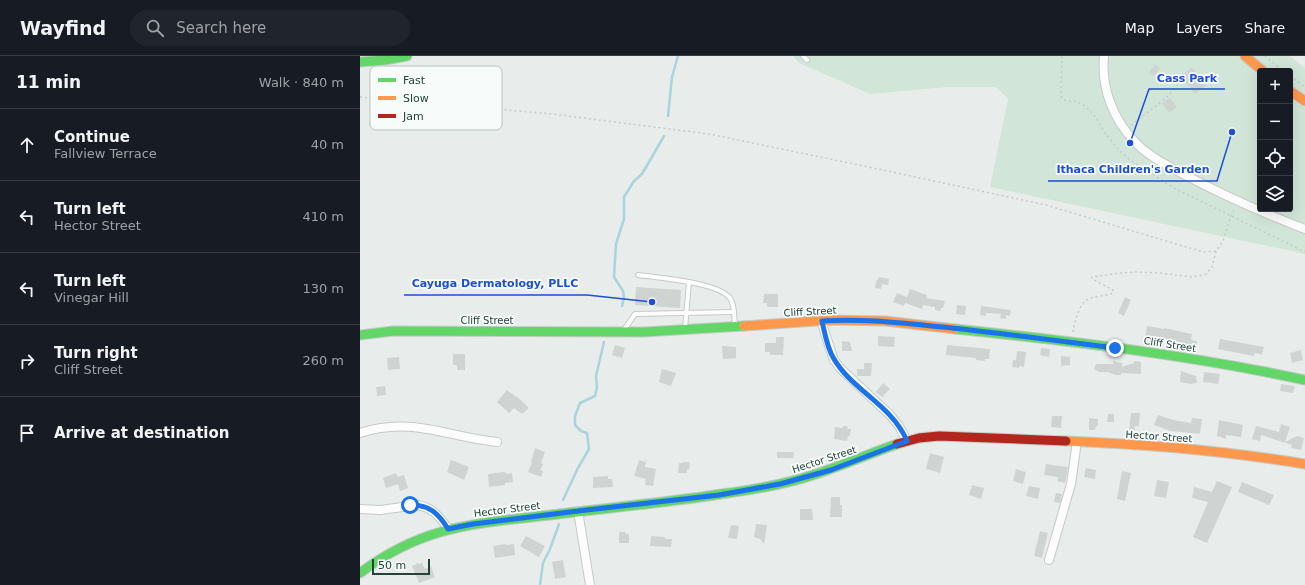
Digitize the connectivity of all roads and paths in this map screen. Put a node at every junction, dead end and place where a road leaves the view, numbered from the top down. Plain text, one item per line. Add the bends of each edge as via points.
1 (407, 56) edge
2 (803, 56) edge
3 (1104, 56) edge
4 (1245, 56) edge
5 (1265, 56) edge
6 (807, 60) dead end
7 (360, 62) edge
8 (1259, 68) edge
9 (1279, 68) edge
10 (1293, 78) edge
11 (1180, 82) dead end
12 (1305, 87) edge
13 (1293, 93) edge
14 (360, 97) edge
15 (370, 98) edge
16 (1305, 101) edge
17 (502, 110) edge
18 (1125, 130) junction
19 (1239, 202) junction
20 (1305, 229) edge
21 (1216, 251) junction
22 (638, 275) dead end
23 (689, 282) junction
24 (734, 312) junction
25 (686, 314) junction
26 (822, 321) junction
27 (735, 326) junction
28 (685, 329) junction
29 (623, 332) junction
30 (360, 335) edge
31 (1073, 336) dead end
32 (1305, 380) edge
33 (360, 433) edge
34 (907, 441) junction
35 (1077, 441) junction
36 (497, 442) dead end
37 (1305, 464) edge
38 (360, 509) edge
39 (578, 511) junction
40 (448, 529) junction
41 (1049, 560) dead end
42 (360, 573) edge
43 (590, 585) edge

1 - 7 main road
2 - 6 lane
3 - 18 street via 1104,76 1109,100
4 - 8 main road
5 - 9 path
10 - 12 path
11 - 18 path via 1165,99
13 - 16 main road
14 - 15 path
17 - 21 path via 709,134 1046,205 1203,252
18 - 19 street via 1140,146 1164,163
19 - 20 street
19 - 21 path via 1231,216 1223,241
21 - 31 path via 1212,266 1206,274 1192,277 1159,272 1121,272 1092,277 1113,290 1113,293 1084,301
22 - 23 lane
23 - 24 lane via 723,292 731,299
23 - 25 lane
24 - 25 lane
24 - 27 lane
25 - 28 lane
25 - 29 lane via 635,314
26 - 27 main road, Cliff Street
26 - 32 main road, Cliff Street via 891,322 1033,337 1165,354
26 - 34 street via 834,360 895,421
27 - 28 main road, Cliff Street
28 - 29 main road, Cliff Street
29 - 30 main road, Cliff Street via 393,331
33 - 36 street via 394,426 409,426
34 - 35 main road, Hector Street via 954,436
34 - 39 main road, Hector Street via 831,470 780,484 719,495
35 - 37 main road, Hector Street via 1239,454
35 - 41 street via 1071,484
38 - 40 street via 424,506 435,512
39 - 40 main road, Hector Street
39 - 43 street
40 - 42 main road, Hector Street via 418,538 396,549

